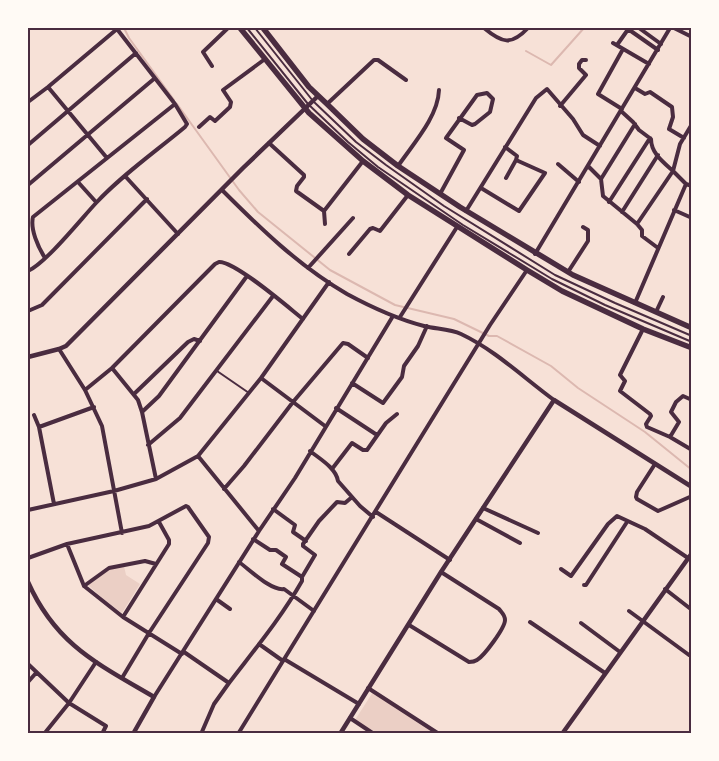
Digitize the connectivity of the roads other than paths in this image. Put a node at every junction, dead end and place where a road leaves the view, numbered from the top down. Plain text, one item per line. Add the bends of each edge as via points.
1 (228, 28) edge
2 (240, 28) edge
3 (247, 28) edge
4 (255, 28) edge
5 (264, 28) edge
6 (484, 28) edge
7 (528, 28) edge
8 (629, 28) edge
9 (639, 28) edge
10 (672, 28) edge
11 (692, 37) edge
12 (661, 44) junction
13 (623, 49) junction
14 (658, 50) junction
15 (136, 53) junction
16 (265, 59) junction
17 (586, 60) dead end
18 (649, 64) junction
19 (212, 66) dead end
20 (155, 78) junction
21 (406, 80) dead end
22 (48, 87) junction
23 (635, 88) junction
24 (439, 90) dead end
25 (318, 96) junction
26 (313, 100) junction
27 (28, 102) edge
28 (175, 104) junction
29 (326, 104) junction
30 (307, 106) junction
31 (560, 106) junction
32 (622, 110) junction
33 (68, 113) junction
34 (459, 118) junction
35 (635, 124) junction
36 (692, 124) edge
37 (199, 127) dead end
38 (87, 136) junction
39 (650, 138) junction
40 (684, 138) junction
41 (269, 143) junction
42 (28, 145) edge
43 (600, 146) junction
44 (505, 147) junction
45 (658, 155) junction
46 (107, 158) junction
47 (516, 160) junction
48 (363, 161) junction
49 (558, 164) dead end
50 (398, 166) junction
51 (588, 166) junction
52 (672, 171) junction
53 (125, 176) junction
54 (506, 178) dead end
55 (601, 179) junction
56 (78, 182) junction
57 (579, 182) junction
58 (686, 184) junction
59 (28, 185) edge
60 (692, 186) edge
61 (481, 188) junction
62 (222, 190) junction
63 (440, 194) junction
64 (408, 195) junction
65 (146, 199) junction
66 (96, 202) junction
67 (609, 202) junction
68 (674, 210) junction
69 (324, 211) junction
70 (466, 211) junction
71 (622, 212) junction
72 (353, 218) dead end
73 (692, 218) edge
74 (325, 224) dead end
75 (637, 224) junction
76 (457, 226) junction
77 (583, 227) dead end
78 (178, 234) junction
79 (658, 248) junction
80 (350, 254) dead end
81 (535, 254) junction
82 (45, 258) junction
83 (308, 268) junction
84 (28, 270) edge
85 (527, 270) junction
86 (568, 272) junction
87 (247, 276) junction
88 (329, 282) junction
89 (273, 296) junction
90 (663, 297) dead end
91 (635, 303) junction
92 (28, 312) edge
93 (656, 312) junction
94 (393, 316) junction
95 (400, 318) junction
96 (303, 319) junction
97 (427, 326) junction
98 (692, 328) edge
99 (643, 329) junction
100 (692, 336) edge
101 (200, 340) junction
102 (692, 342) edge
103 (478, 345) junction
104 (692, 348) edge
105 (59, 349) junction
106 (28, 357) edge
107 (368, 358) junction
108 (112, 368) junction
109 (217, 371) junction
110 (261, 378) junction
111 (352, 383) junction
112 (86, 390) junction
113 (249, 393) junction
114 (134, 394) junction
115 (554, 400) junction
116 (692, 400) edge
117 (293, 402) junction
118 (94, 407) junction
119 (336, 408) junction
120 (142, 412) junction
121 (397, 414) dead end
122 (34, 415) dead end
123 (325, 426) junction
124 (39, 427) junction
125 (377, 435) junction
126 (670, 437) junction
127 (148, 445) junction
128 (692, 450) edge
129 (310, 451) junction
130 (198, 456) junction
131 (654, 464) junction
132 (332, 470) junction
133 (156, 479) junction
134 (692, 487) edge
135 (224, 489) junction
136 (114, 491) junction
137 (692, 496) edge
138 (352, 497) junction
139 (54, 504) junction
140 (484, 508) junction
141 (273, 509) junction
142 (28, 510) edge
143 (376, 512) junction
144 (373, 517) junction
145 (476, 519) junction
146 (159, 522) junction
147 (628, 522) junction
148 (258, 530) junction
149 (122, 533) junction
150 (538, 533) dead end
151 (254, 539) junction
152 (306, 541) junction
153 (520, 543) dead end
154 (67, 544) junction
155 (690, 556) edge
156 (28, 558) edge
157 (450, 560) junction
158 (239, 562) junction
159 (156, 564) junction
160 (561, 570) dead end
161 (441, 572) junction
162 (302, 577) junction
163 (28, 584) edge
164 (584, 585) dead end
165 (84, 586) junction
166 (665, 589) junction
167 (294, 596) junction
168 (216, 599) junction
169 (230, 609) dead end
170 (692, 610) edge
171 (314, 611) junction
172 (629, 611) dead end
173 (123, 616) junction
174 (642, 620) junction
175 (530, 622) dead end
176 (581, 623) dead end
177 (409, 625) junction
178 (149, 633) junction
179 (259, 644) junction
180 (620, 652) junction
181 (183, 653) junction
182 (689, 655) dead end
183 (283, 660) junction
184 (96, 662) junction
185 (28, 664) edge
186 (605, 673) junction
187 (36, 674) junction
188 (122, 678) junction
189 (28, 682) edge
190 (229, 683) junction
191 (368, 688) junction
192 (154, 697) junction
193 (70, 703) junction
194 (358, 704) junction
195 (350, 718) junction
196 (44, 734) edge
197 (102, 734) edge
198 (133, 734) edge
199 (201, 734) edge
200 (238, 734) edge
201 (340, 734) edge
202 (374, 734) edge
203 (439, 734) edge
204 (562, 734) edge

1 - 19 street via 203,52
2 - 16 main road
3 - 30 lane
4 - 26 lane
5 - 25 main road
6 - 7 street via 502,40 521,35
8 - 13 street via 615,44
8 - 14 street
9 - 12 street
10 - 11 street
10 - 12 street
12 - 14 street
13 - 18 street
13 - 32 street via 598,94
14 - 18 street
15 - 20 street
15 - 22 street via 117,29
15 - 33 street
16 - 30 main road
16 - 37 street via 223,90 230,107 215,121 210,117
17 - 31 street via 579,64 586,75
18 - 23 street
20 - 28 street
20 - 38 street
21 - 29 street via 374,60
22 - 27 street
22 - 33 street
23 - 32 street
23 - 40 street via 645,94 650,92 672,107 674,115 669,128
24 - 50 street via 437,103 424,129
25 - 26 street
25 - 29 main road
26 - 30 street
26 - 100 lane via 356,142 386,165 532,262 581,288
28 - 46 street
28 - 53 street via 185,127
29 - 50 main road
30 - 41 street
30 - 48 main road
30 - 102 lane via 378,167 471,230 552,279
31 - 43 street via 583,135
31 - 44 street via 548,90 543,91
32 - 35 street
32 - 43 street
33 - 38 street
33 - 42 street
34 - 34 street via 478,95 487,93 493,99 490,112 476,124
34 - 63 street via 446,138 464,150
35 - 39 street
35 - 55 street
36 - 40 street
38 - 46 street
38 - 59 street
39 - 45 street via 651,146
39 - 67 street
40 - 52 street
41 - 62 street
41 - 69 street via 304,175 296,190
43 - 51 street
44 - 47 street via 517,156
44 - 61 street
45 - 52 street
45 - 71 street
46 - 56 street
47 - 54 street
47 - 61 street via 545,173 519,211
48 - 64 main road
48 - 69 street
49 - 57 street
50 - 63 main road
51 - 55 street
51 - 57 street
52 - 58 street
52 - 75 street
53 - 65 street
53 - 66 street
55 - 67 street via 602,195
56 - 66 street
56 - 82 street via 33,216 38,247
57 - 81 street
58 - 60 street
58 - 68 street
61 - 70 street
62 - 78 street
62 - 83 street via 268,236
63 - 70 main road
64 - 76 main road
64 - 80 street via 380,231 370,229
65 - 78 street
65 - 92 street via 42,304
66 - 82 street
67 - 71 street
68 - 73 street
68 - 79 street
69 - 74 street
70 - 81 main road
71 - 75 street
72 - 83 street
75 - 79 street via 643,237
76 - 85 main road
76 - 95 street
77 - 86 street via 588,230 588,241
78 - 105 street via 95,318
79 - 91 street
81 - 86 main road
82 - 84 street
83 - 88 street
85 - 99 main road via 562,291
85 - 103 street
86 - 91 main road
87 - 89 street
87 - 101 street
87 - 108 street via 223,261 215,264
88 - 94 street
88 - 96 street
89 - 96 street
89 - 109 street
90 - 93 street
91 - 93 main road
93 - 98 main road
94 - 95 street
94 - 107 street
95 - 97 street
96 - 110 street
97 - 103 street via 457,333
97 - 111 street via 404,366 402,377 383,403
99 - 104 main road
99 - 126 street via 620,375 625,381 620,390 650,414 647,427
101 - 114 street via 188,342
101 - 120 street via 159,396
103 - 115 street
103 - 143 street
105 - 106 street
105 - 112 street
107 - 111 street
107 - 117 street via 343,343
108 - 112 street
108 - 114 street
109 - 113 lane
109 - 127 street via 180,418
110 - 113 street
110 - 117 street
111 - 119 street
112 - 118 street
113 - 130 street
114 - 120 street
115 - 131 street
115 - 140 street
116 - 126 street via 683,396 676,402 671,412 679,424
117 - 123 street
117 - 135 street
118 - 124 street
118 - 136 street via 102,426
119 - 123 street
119 - 125 street
120 - 127 street
121 - 125 street
122 - 124 street
123 - 129 street
124 - 139 street
125 - 132 street via 366,450 351,444
126 - 128 street
127 - 133 street
129 - 132 street
129 - 141 street
130 - 133 street
130 - 135 street
131 - 134 street
131 - 137 street via 637,492 637,499 658,511
132 - 138 street
133 - 136 street
135 - 148 street
136 - 139 street
136 - 149 street
138 - 144 street
138 - 152 street via 345,503 337,502
139 - 142 street
140 - 145 street
140 - 150 street
141 - 148 street
141 - 152 street via 296,525 293,532
143 - 144 street
143 - 157 street
144 - 171 street
145 - 153 street
145 - 157 street
146 - 149 street
146 - 159 street via 170,542
146 - 178 street via 187,506 209,539
147 - 155 street
147 - 160 street via 617,516 571,576
147 - 164 street
148 - 151 street
149 - 154 street
151 - 158 street
151 - 162 street via 286,557 282,564
152 - 162 street via 303,546 315,555
154 - 156 street
154 - 165 street
155 - 166 street
157 - 161 street
158 - 167 street via 262,580
158 - 168 street
159 - 165 street via 145,561 109,568
159 - 173 street
161 - 177 street
161 - 177 street via 499,609 505,619 502,628 478,660 469,662
162 - 167 street
163 - 184 street via 54,627 70,644
165 - 173 street
166 - 170 street
166 - 174 street
167 - 171 street
167 - 179 street
168 - 169 street
168 - 181 street
171 - 183 street
172 - 174 street
173 - 178 street
174 - 180 street
174 - 182 street
175 - 186 street
176 - 180 street
177 - 191 street
178 - 181 street
178 - 188 street
179 - 183 street
179 - 190 street
180 - 186 street
181 - 190 street
181 - 192 street
183 - 194 street
183 - 200 street
184 - 188 street
184 - 193 street
185 - 187 street
186 - 204 street
187 - 189 street
187 - 193 street
188 - 192 street
190 - 199 street via 214,704
191 - 194 street
191 - 203 street
192 - 198 street
193 - 196 street
193 - 197 street via 106,726
194 - 195 street
195 - 201 street
195 - 202 street

